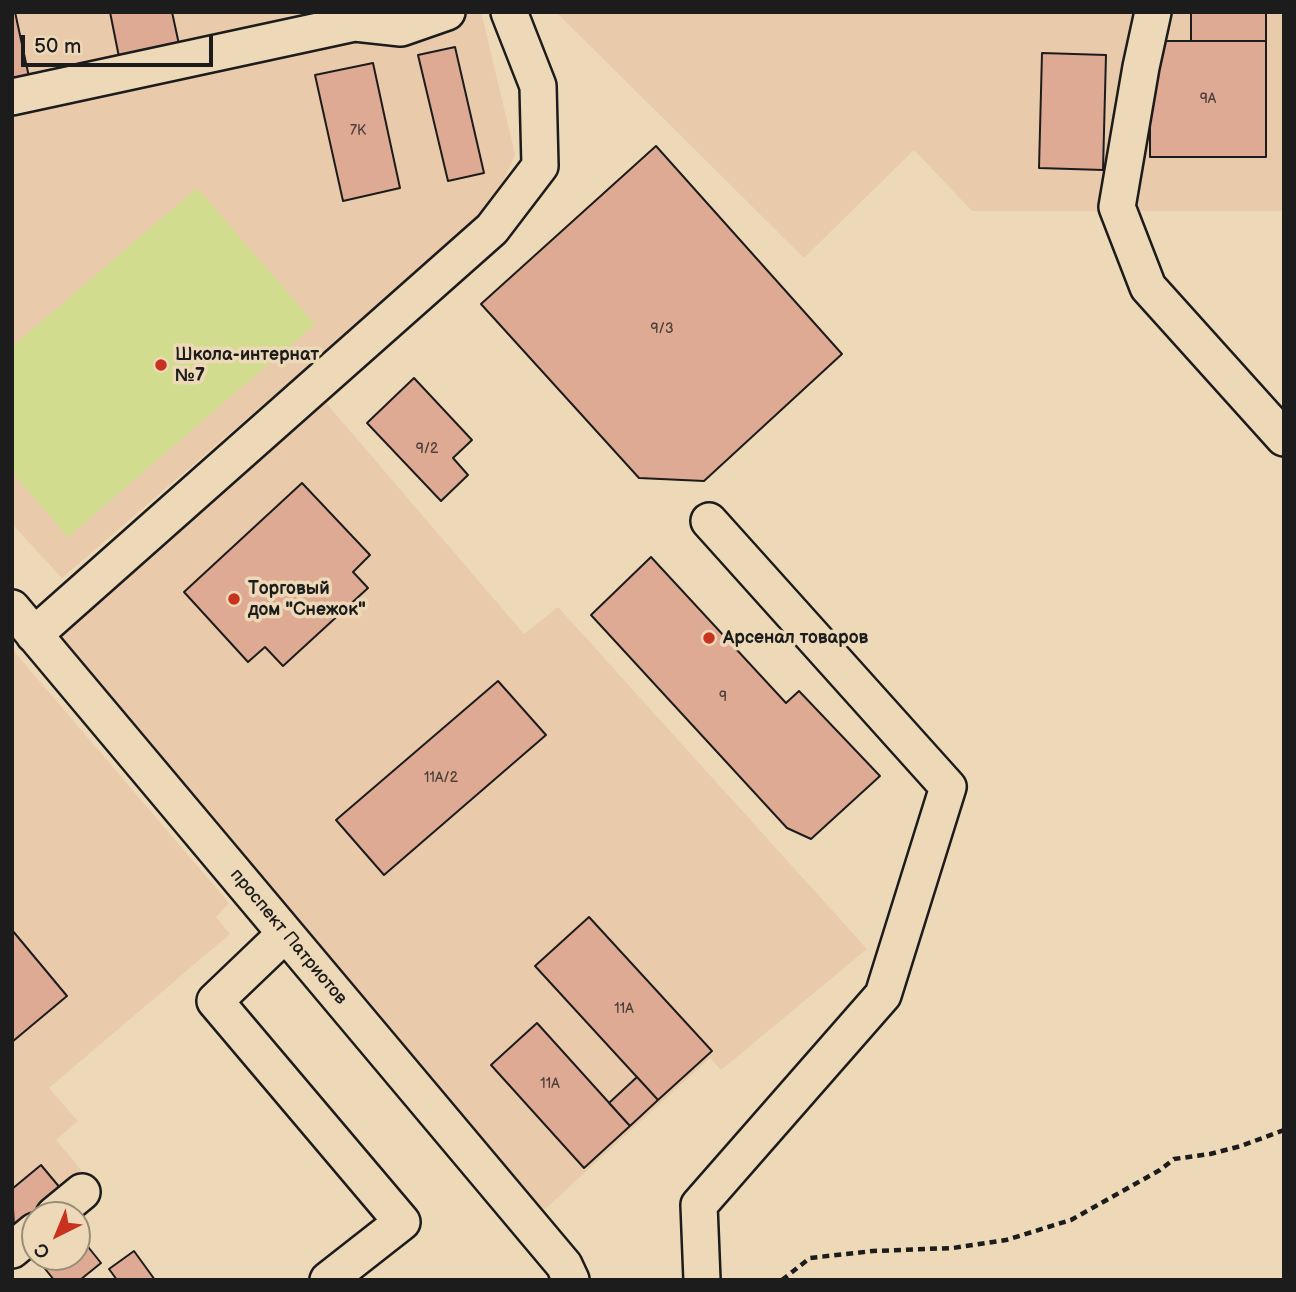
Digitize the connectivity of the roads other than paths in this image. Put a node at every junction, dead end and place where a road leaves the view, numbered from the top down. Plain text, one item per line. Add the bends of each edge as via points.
1 (447, 12) edge
2 (509, 12) edge
3 (1153, 12) edge
4 (12, 97) edge
5 (1284, 438) edge
6 (709, 521) dead end
7 (12, 608) edge
8 (34, 635) junction
9 (285, 934) junction
10 (82, 1192) dead end
11 (71, 1201) edge
12 (575, 1275) edge
13 (328, 1280) edge
14 (702, 1280) edge

1 - 4 street via 401,28 355,23
2 - 8 street via 538,86 540,166 532,177 492,229
3 - 5 street via 1117,207 1148,287
6 - 14 street via 948,787 883,995 699,1205
7 - 8 street, проспект Патриотов
8 - 9 street, проспект Патриотов
9 - 12 street, проспект Патриотов
9 - 13 street via 215,1001 402,1222
10 - 11 street

